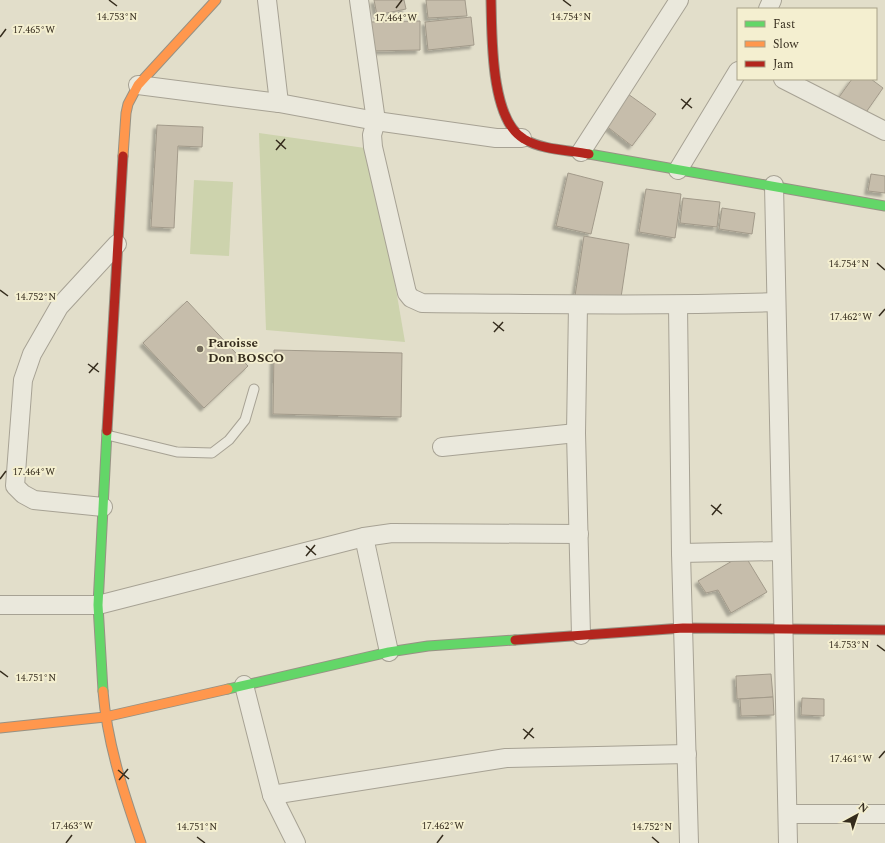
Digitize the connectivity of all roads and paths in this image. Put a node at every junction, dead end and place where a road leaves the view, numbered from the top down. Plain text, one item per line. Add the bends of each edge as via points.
1 (216, 0) edge
2 (267, 0) edge
3 (359, 0) edge
4 (491, 0) edge
5 (679, 0) edge
6 (737, 73) edge
7 (785, 80) edge
8 (138, 85) junction
9 (278, 103) junction
10 (376, 120) junction
11 (885, 130) edge
12 (522, 138) junction
13 (581, 152) junction
14 (678, 170) junction
15 (774, 186) junction
16 (885, 206) edge
17 (117, 244) junction
18 (776, 302) junction
19 (578, 305) junction
20 (678, 305) junction
21 (254, 389) dead end
22 (576, 433) junction
23 (107, 435) junction
24 (442, 447) dead end
25 (103, 507) junction
26 (578, 534) junction
27 (364, 537) junction
28 (781, 551) junction
29 (681, 553) junction
30 (0, 605) edge
31 (98, 605) junction
32 (683, 628) junction
33 (783, 628) junction
34 (885, 630) edge
35 (581, 635) junction
36 (389, 652) junction
37 (244, 685) junction
38 (105, 717) junction
39 (0, 728) edge
40 (687, 754) junction
41 (272, 795) junction
42 (788, 814) junction
43 (885, 814) edge
44 (141, 843) edge
45 (296, 843) edge
46 (689, 843) edge
47 (788, 843) edge

1 - 8 street
2 - 9 street
3 - 10 street
4 - 12 street via 496,86 509,124
5 - 13 street
6 - 14 street
7 - 11 street
8 - 9 street
8 - 17 street via 126,113
9 - 10 street
10 - 12 street via 496,138
10 - 19 street via 372,135 373,147 407,293 411,298 422,303
12 - 13 street via 545,146
13 - 14 street
14 - 15 street
15 - 16 street
15 - 18 street
17 - 23 street
17 - 25 street via 59,307 32,354 23,380 15,486 34,500
18 - 20 street
18 - 28 street
19 - 20 street
19 - 22 street
20 - 29 street
21 - 23 lane via 245,420 229,440 212,453 177,452
22 - 24 street
22 - 26 street
23 - 25 street
25 - 31 street
26 - 27 street via 392,533
26 - 35 street
27 - 31 street
27 - 36 street
28 - 29 street
28 - 33 street
29 - 32 street
30 - 31 street
31 - 38 street
32 - 33 street
32 - 35 street
32 - 40 street
33 - 34 street
33 - 42 street
35 - 36 street via 428,646
36 - 37 street
37 - 38 street
37 - 41 street
38 - 39 street
38 - 44 street via 124,795
40 - 41 street via 506,758
40 - 46 street
41 - 45 street
42 - 43 street
42 - 47 street

